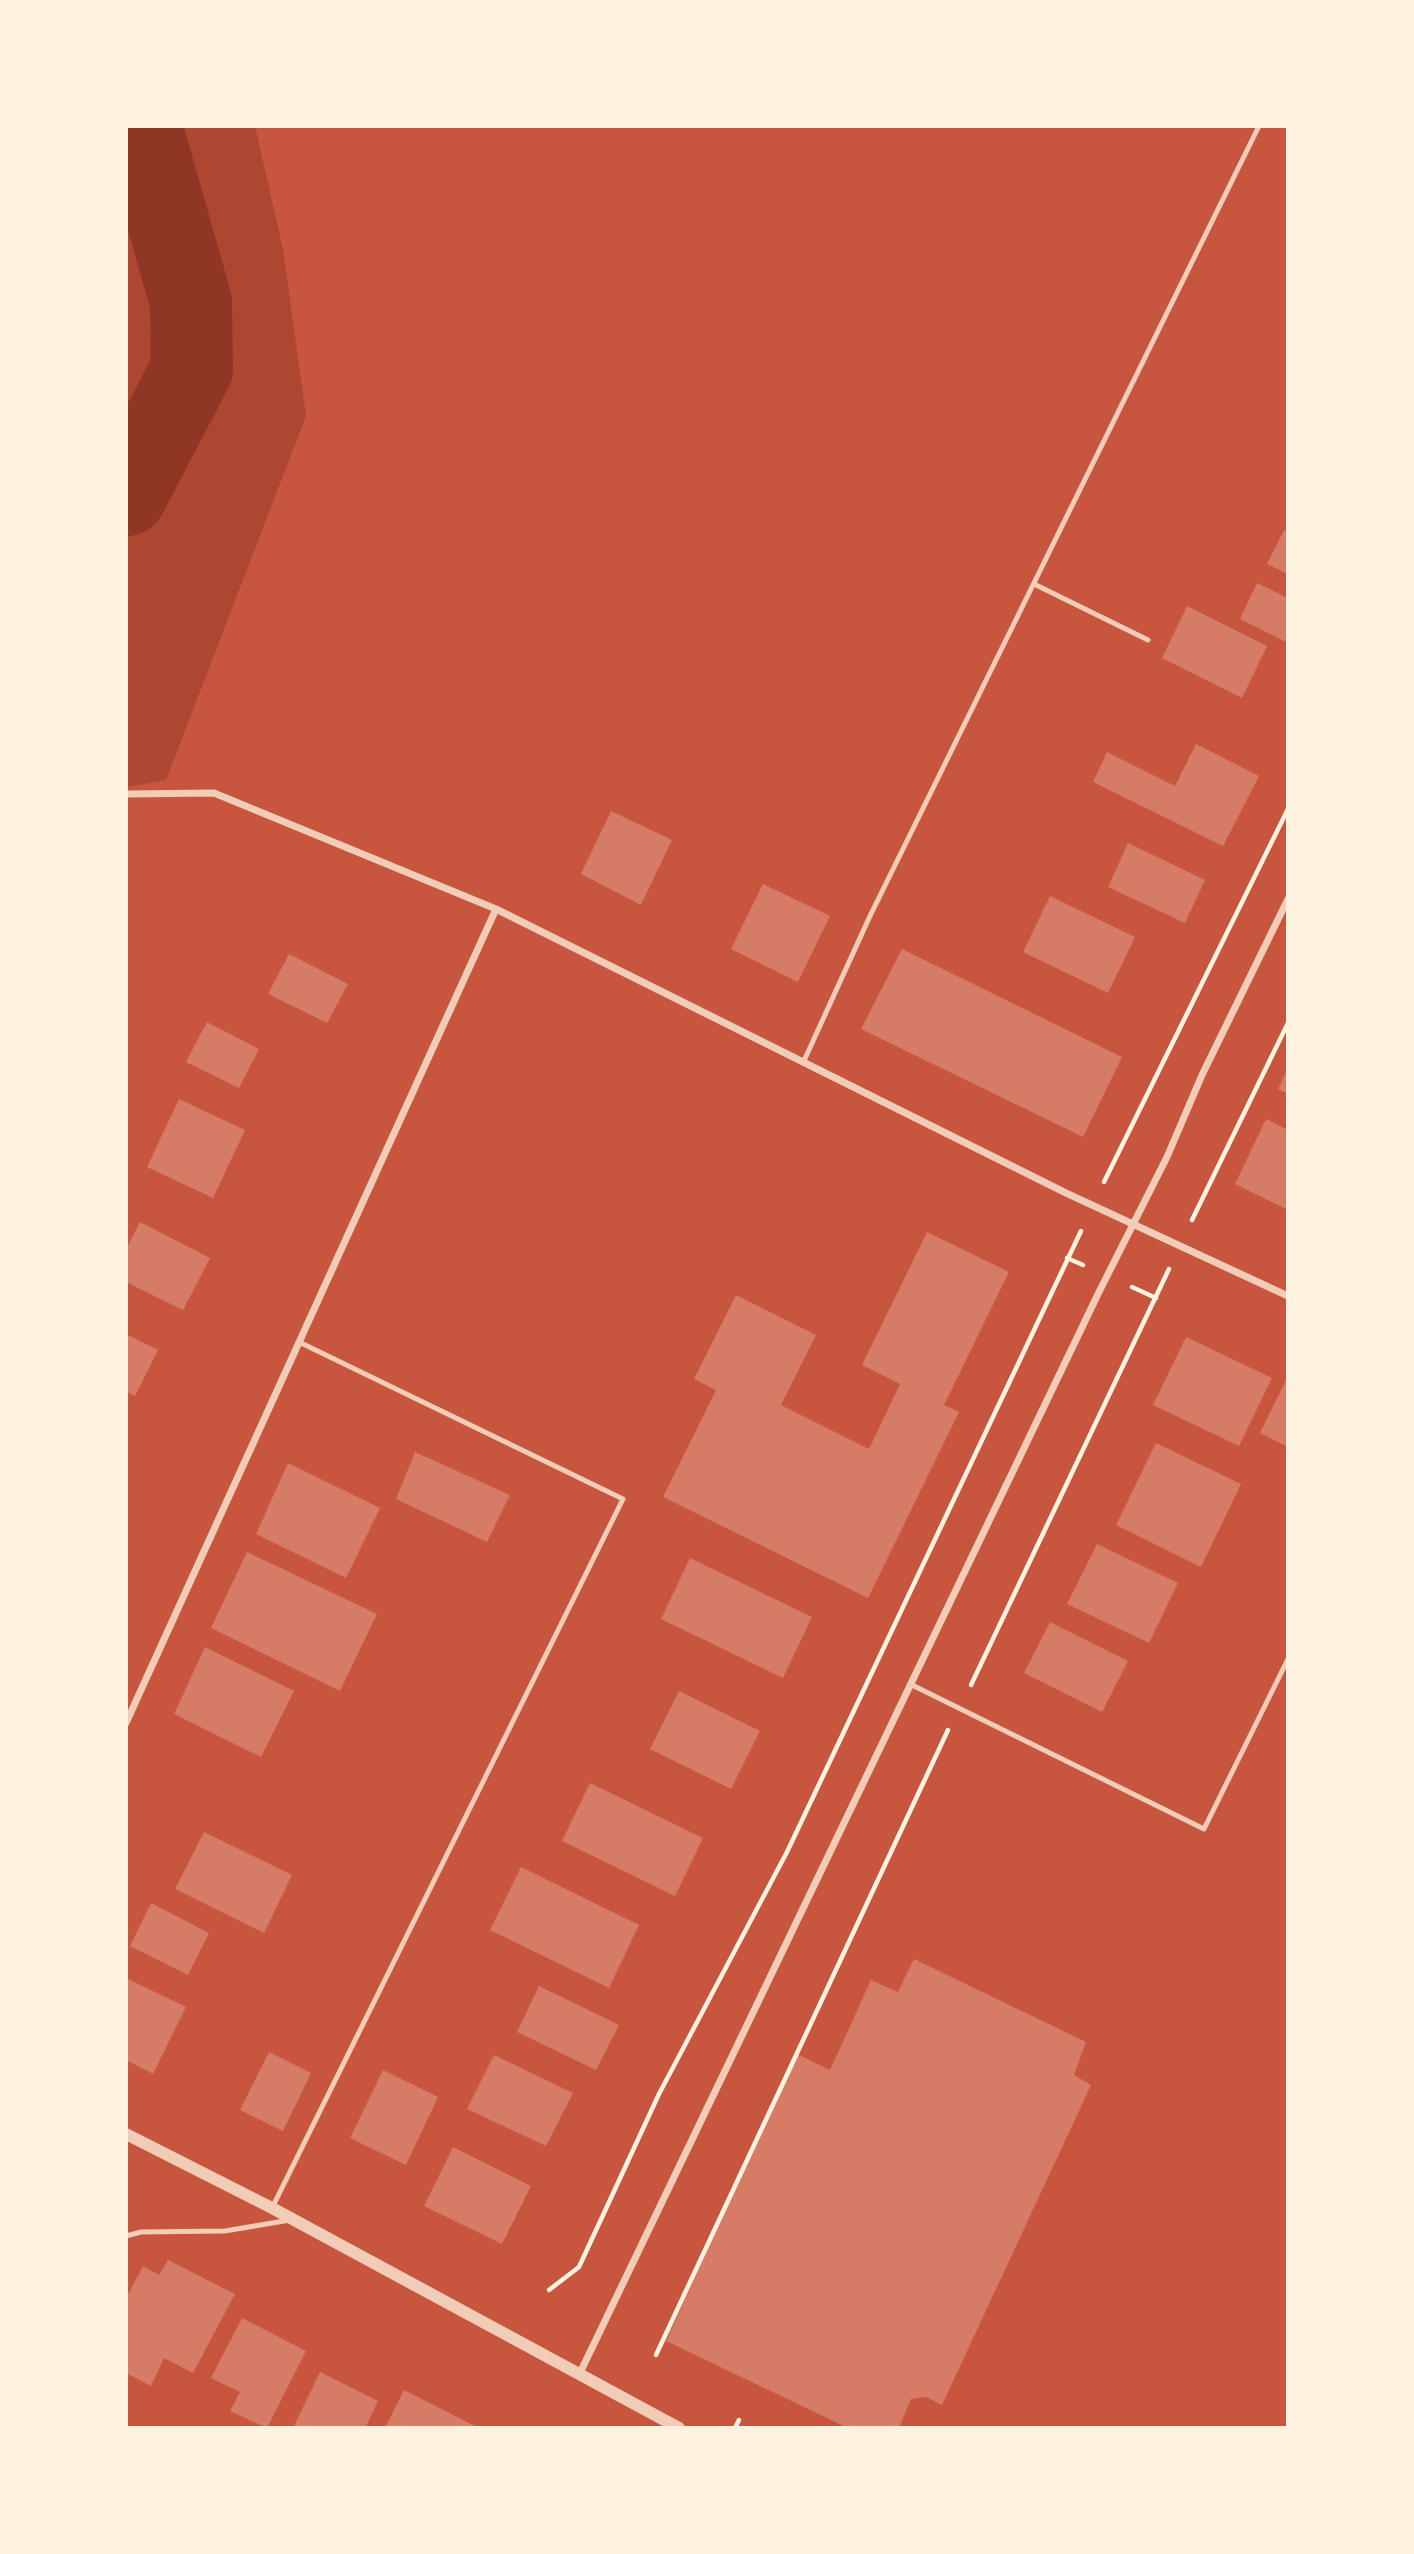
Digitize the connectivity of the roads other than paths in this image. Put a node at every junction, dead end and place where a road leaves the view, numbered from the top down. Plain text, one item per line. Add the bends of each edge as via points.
1 (1259, 126) edge
2 (1034, 584) junction
3 (1148, 640) dead end
4 (126, 794) edge
5 (1288, 899) edge
6 (496, 909) junction
7 (803, 1063) junction
8 (1133, 1226) junction
9 (1288, 1296) edge
10 (299, 1342) junction
11 (1288, 1659) edge
12 (910, 1684) junction
13 (126, 1723) edge
14 (126, 2134) edge
15 (272, 2208) junction
16 (293, 2220) junction
17 (126, 2236) edge
18 (579, 2376) junction
19 (677, 2428) edge

1 - 2 lane
2 - 3 lane
2 - 7 lane via 870,916
4 - 6 street via 214,793
5 - 8 street
6 - 7 street
6 - 10 street
7 - 8 street
8 - 9 street
8 - 12 street
10 - 13 street
10 - 15 lane via 622,1499
11 - 12 lane via 1204,1829
12 - 18 street
14 - 15 street
15 - 16 street
16 - 17 lane via 225,2231
16 - 18 street
18 - 19 street

